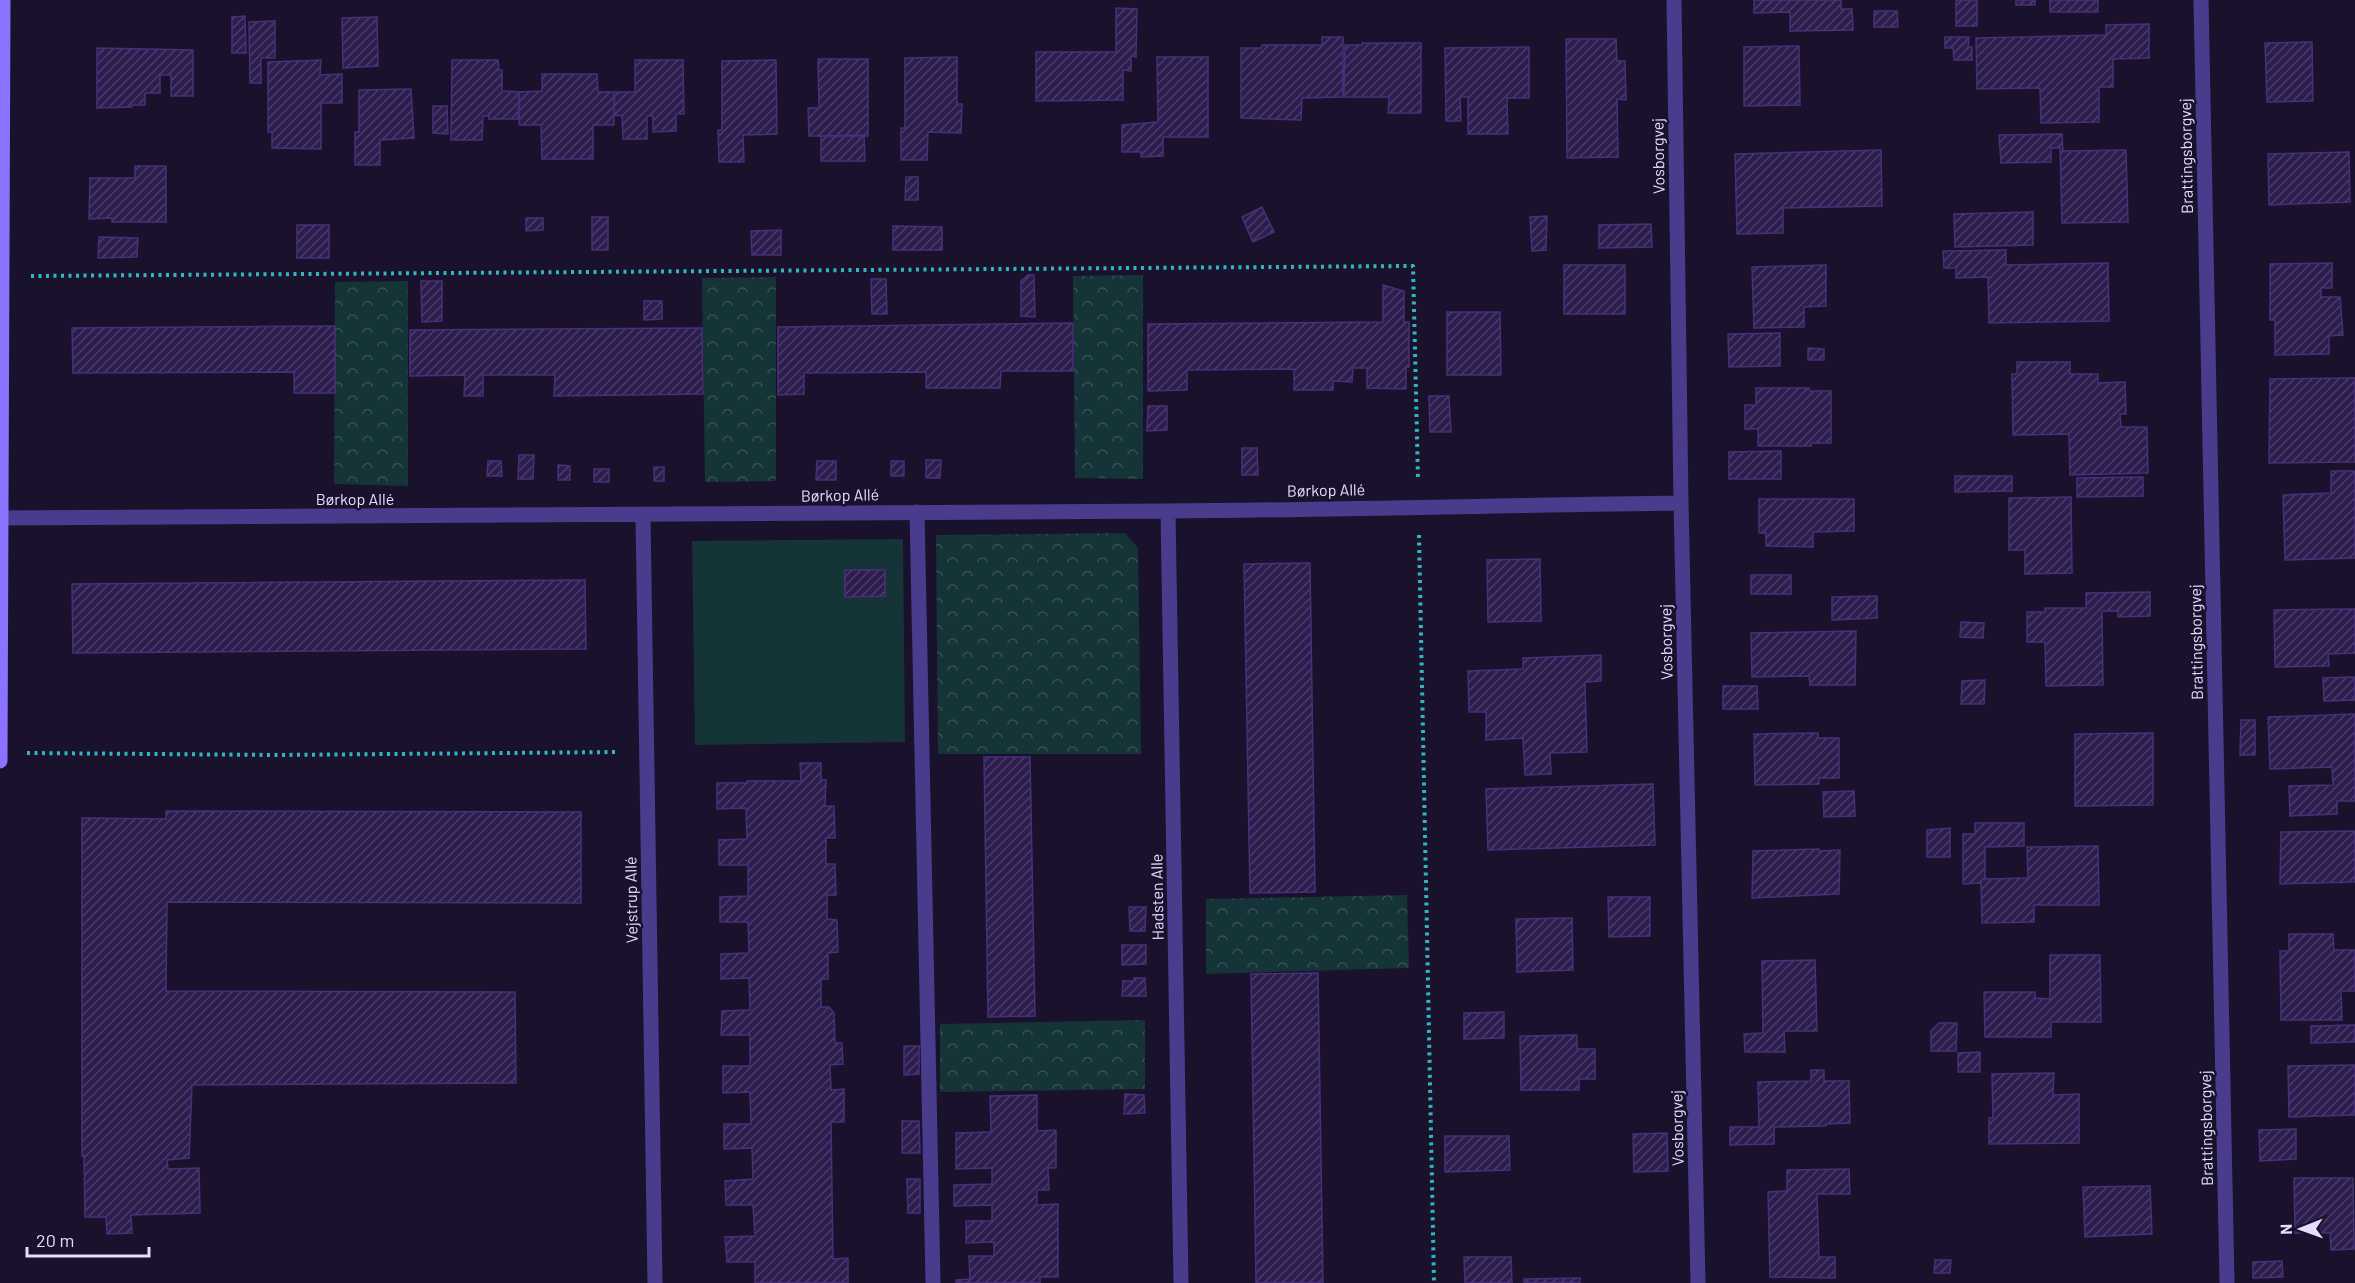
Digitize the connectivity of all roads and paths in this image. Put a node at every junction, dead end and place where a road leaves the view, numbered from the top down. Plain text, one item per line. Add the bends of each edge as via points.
1 (3, 0) edge
2 (1674, 0) edge
3 (2201, 0) edge
4 (1681, 503) junction
5 (1168, 511) junction
6 (917, 512) junction
7 (643, 516) junction
8 (1, 518) edge
9 (0, 752) edge
10 (647, 752) junction
11 (0, 761) edge
12 (655, 1283) edge
13 (933, 1283) edge
14 (1181, 1283) edge
15 (1698, 1283) edge
16 (2227, 1283) edge

1 - 8 street
2 - 4 street, Vosborgvej
3 - 16 street, Brattingsborgvej
4 - 5 street, Børkop Allé
4 - 15 street, Vosborgvej
5 - 6 street, Børkop Allé
5 - 14 street, Hadsten Alle
6 - 7 street, Børkop Allé
6 - 13 street
7 - 8 street, Børkop Allé
7 - 10 street, Vejstrup Allé
8 - 9 street
9 - 10 path
9 - 11 street
10 - 12 street, Vejstrup Allé

